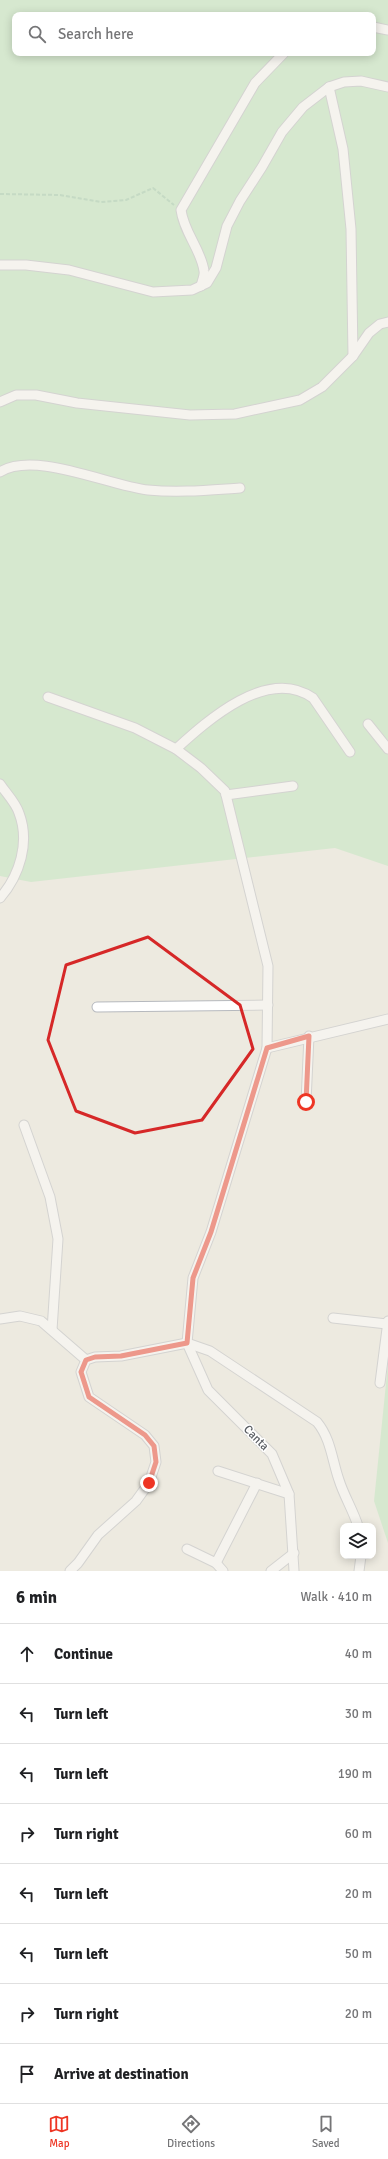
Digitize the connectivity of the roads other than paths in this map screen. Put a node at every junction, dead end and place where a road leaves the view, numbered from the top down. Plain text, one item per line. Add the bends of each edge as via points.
1 (376, 28) edge
2 (388, 30) edge
3 (281, 56) edge
4 (329, 87) junction
5 (388, 87) edge
6 (0, 265) edge
7 (201, 286) junction
8 (388, 322) edge
9 (353, 356) junction
10 (0, 402) edge
11 (0, 472) edge
12 (240, 488) dead end
13 (48, 697) dead end
14 (368, 724) dead end
15 (176, 749) junction
16 (388, 749) edge
17 (350, 752) dead end
18 (0, 784) edge
19 (293, 786) dead end
20 (226, 795) junction
21 (0, 898) edge
22 (268, 1005) junction
23 (97, 1007) dead end
24 (388, 1019) edge
25 (309, 1036) junction
26 (267, 1048) junction
27 (306, 1102) dead end
28 (24, 1125) dead end
29 (333, 1318) dead end
30 (0, 1319) edge
31 (387, 1323) edge
32 (52, 1330) junction
33 (187, 1343) junction
34 (86, 1360) junction
35 (380, 1383) dead end
36 (218, 1471) dead end
37 (257, 1484) junction
38 (289, 1494) junction
39 (357, 1523) edge
40 (187, 1549) dead end
41 (294, 1553) junction
42 (361, 1559) edge
43 (216, 1563) junction
44 (70, 1571) edge
45 (223, 1571) edge
46 (271, 1571) edge
47 (294, 1571) edge
48 (360, 1571) edge

1 - 2 street
3 - 7 street via 255,84 181,210 187,233 199,255 204,272
4 - 5 street via 344,82 361,81
4 - 7 street via 303,107 282,132 240,200 227,226 216,268 207,283
4 - 9 street via 344,149 351,229
6 - 7 street via 69,270 153,292 192,290
8 - 9 street via 380,324 369,333
9 - 10 street via 322,387 300,400 235,414 190,415 77,403 36,395 16,395
11 - 12 street via 14,467 42,464 146,490 176,492
13 - 15 street via 135,728
14 - 16 street
15 - 17 street via 196,730 248,695 260,691 296,690 305,692 313,698
15 - 20 street via 201,768
18 - 21 street via 19,812 25,836 17,870
19 - 20 street
20 - 22 street via 268,966
22 - 23 street
22 - 26 street
24 - 25 street
25 - 26 street
25 - 27 street
26 - 33 street via 211,1232 193,1278
28 - 32 street via 50,1197 58,1239
29 - 31 street
30 - 32 street via 20,1316 41,1321
31 - 35 street
32 - 34 street
33 - 34 street
33 - 38 street, Canta via 208,1390 272,1454
33 - 39 street via 210,1351 317,1422 324,1431 339,1480
34 - 44 street via 81,1372 89,1397 145,1435 154,1446 156,1462 149,1483 136,1501 98,1535 78,1564
36 - 37 street
37 - 38 street
37 - 43 street
38 - 41 street, Canta
40 - 43 street
41 - 46 street
41 - 47 street, Canta
42 - 48 street
43 - 45 street

